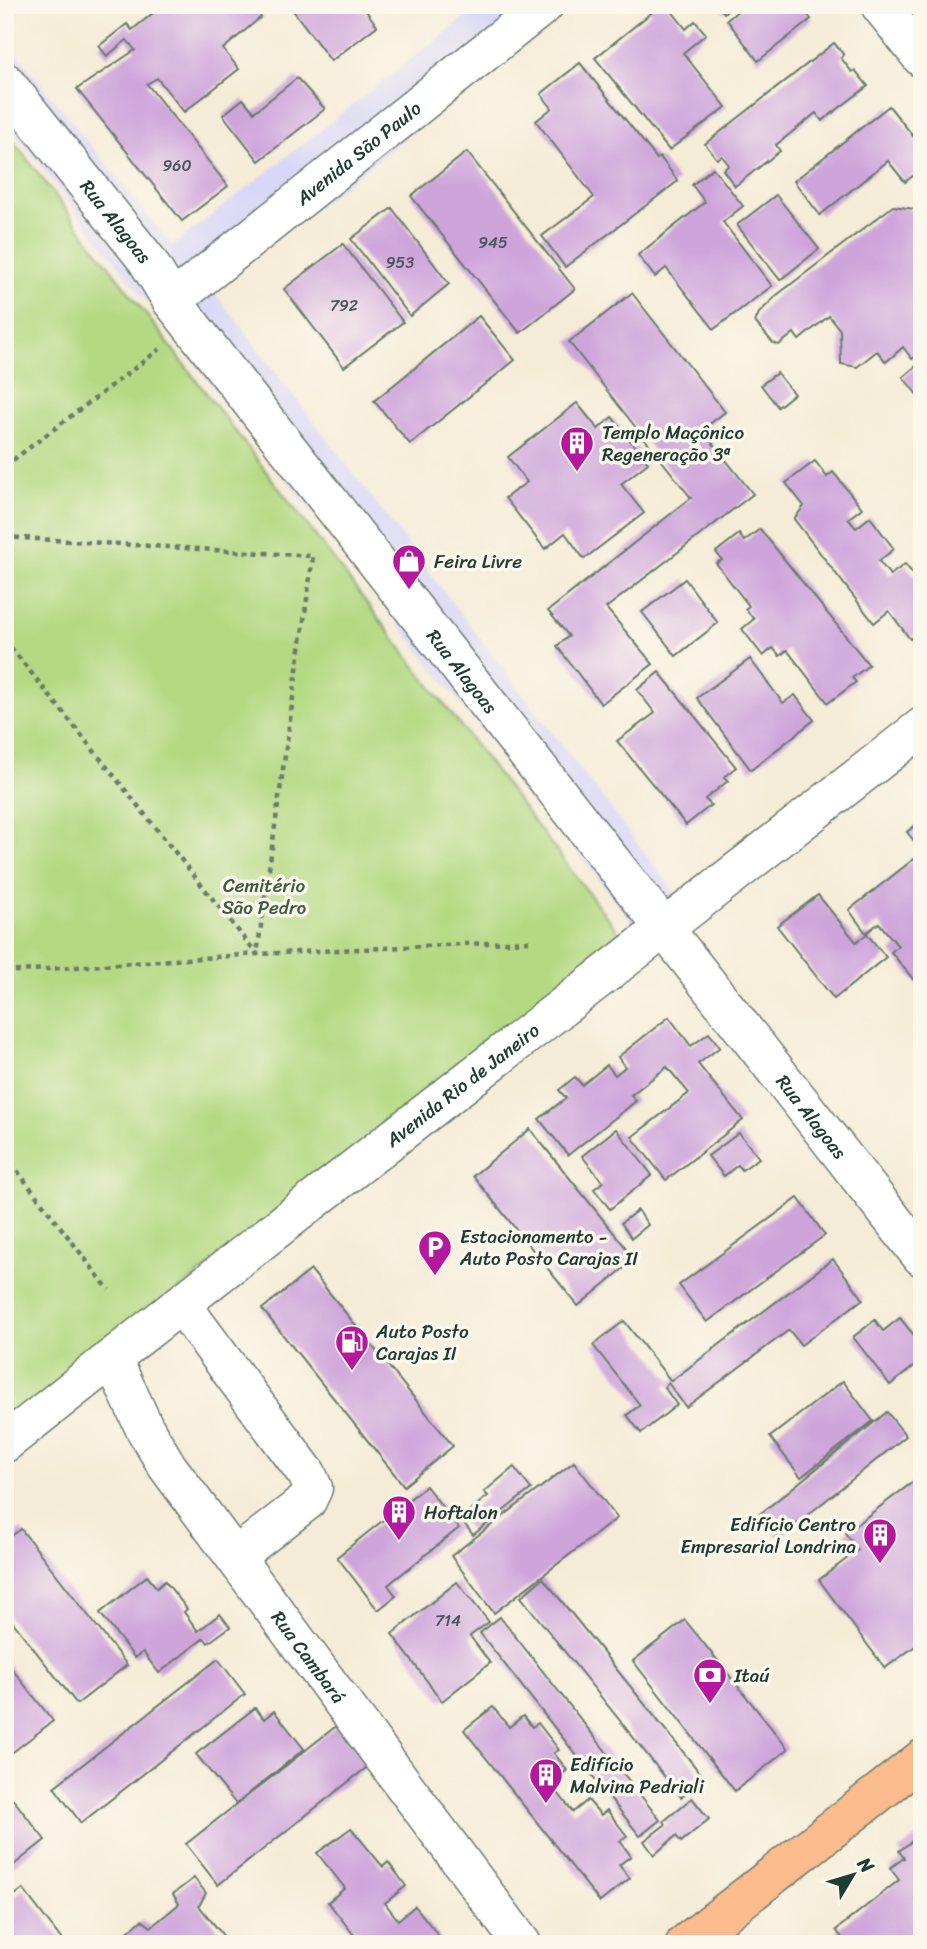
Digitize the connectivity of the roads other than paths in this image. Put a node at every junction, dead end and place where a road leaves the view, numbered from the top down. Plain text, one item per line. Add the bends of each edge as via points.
1 (544, 5) edge
2 (880, 5) edge
3 (922, 58) edge
4 (5, 82) edge
5 (181, 313) junction
6 (922, 727) edge
7 (664, 929) junction
8 (922, 1257) edge
9 (181, 1304) junction
10 (112, 1358) junction
11 (5, 1443) edge
12 (235, 1557) junction
13 (922, 1759) edge
14 (522, 1944) edge
15 (685, 1944) edge

1 - 5 street, Avenida São Paulo
2 - 3 street
4 - 5 street, Rua Alagoas via 147,260
5 - 7 street, Rua Alagoas
6 - 7 street, Avenida Rio de Janeiro
7 - 8 street, Rua Alagoas
7 - 9 street, Avenida Rio de Janeiro
9 - 10 street, Avenida Rio de Janeiro
9 - 12 street via 313,1488 307,1501
10 - 11 street, Avenida Rio de Janeiro
10 - 12 street, Rua Cambará via 167,1466
12 - 14 street, Rua Cambará
13 - 15 main road

